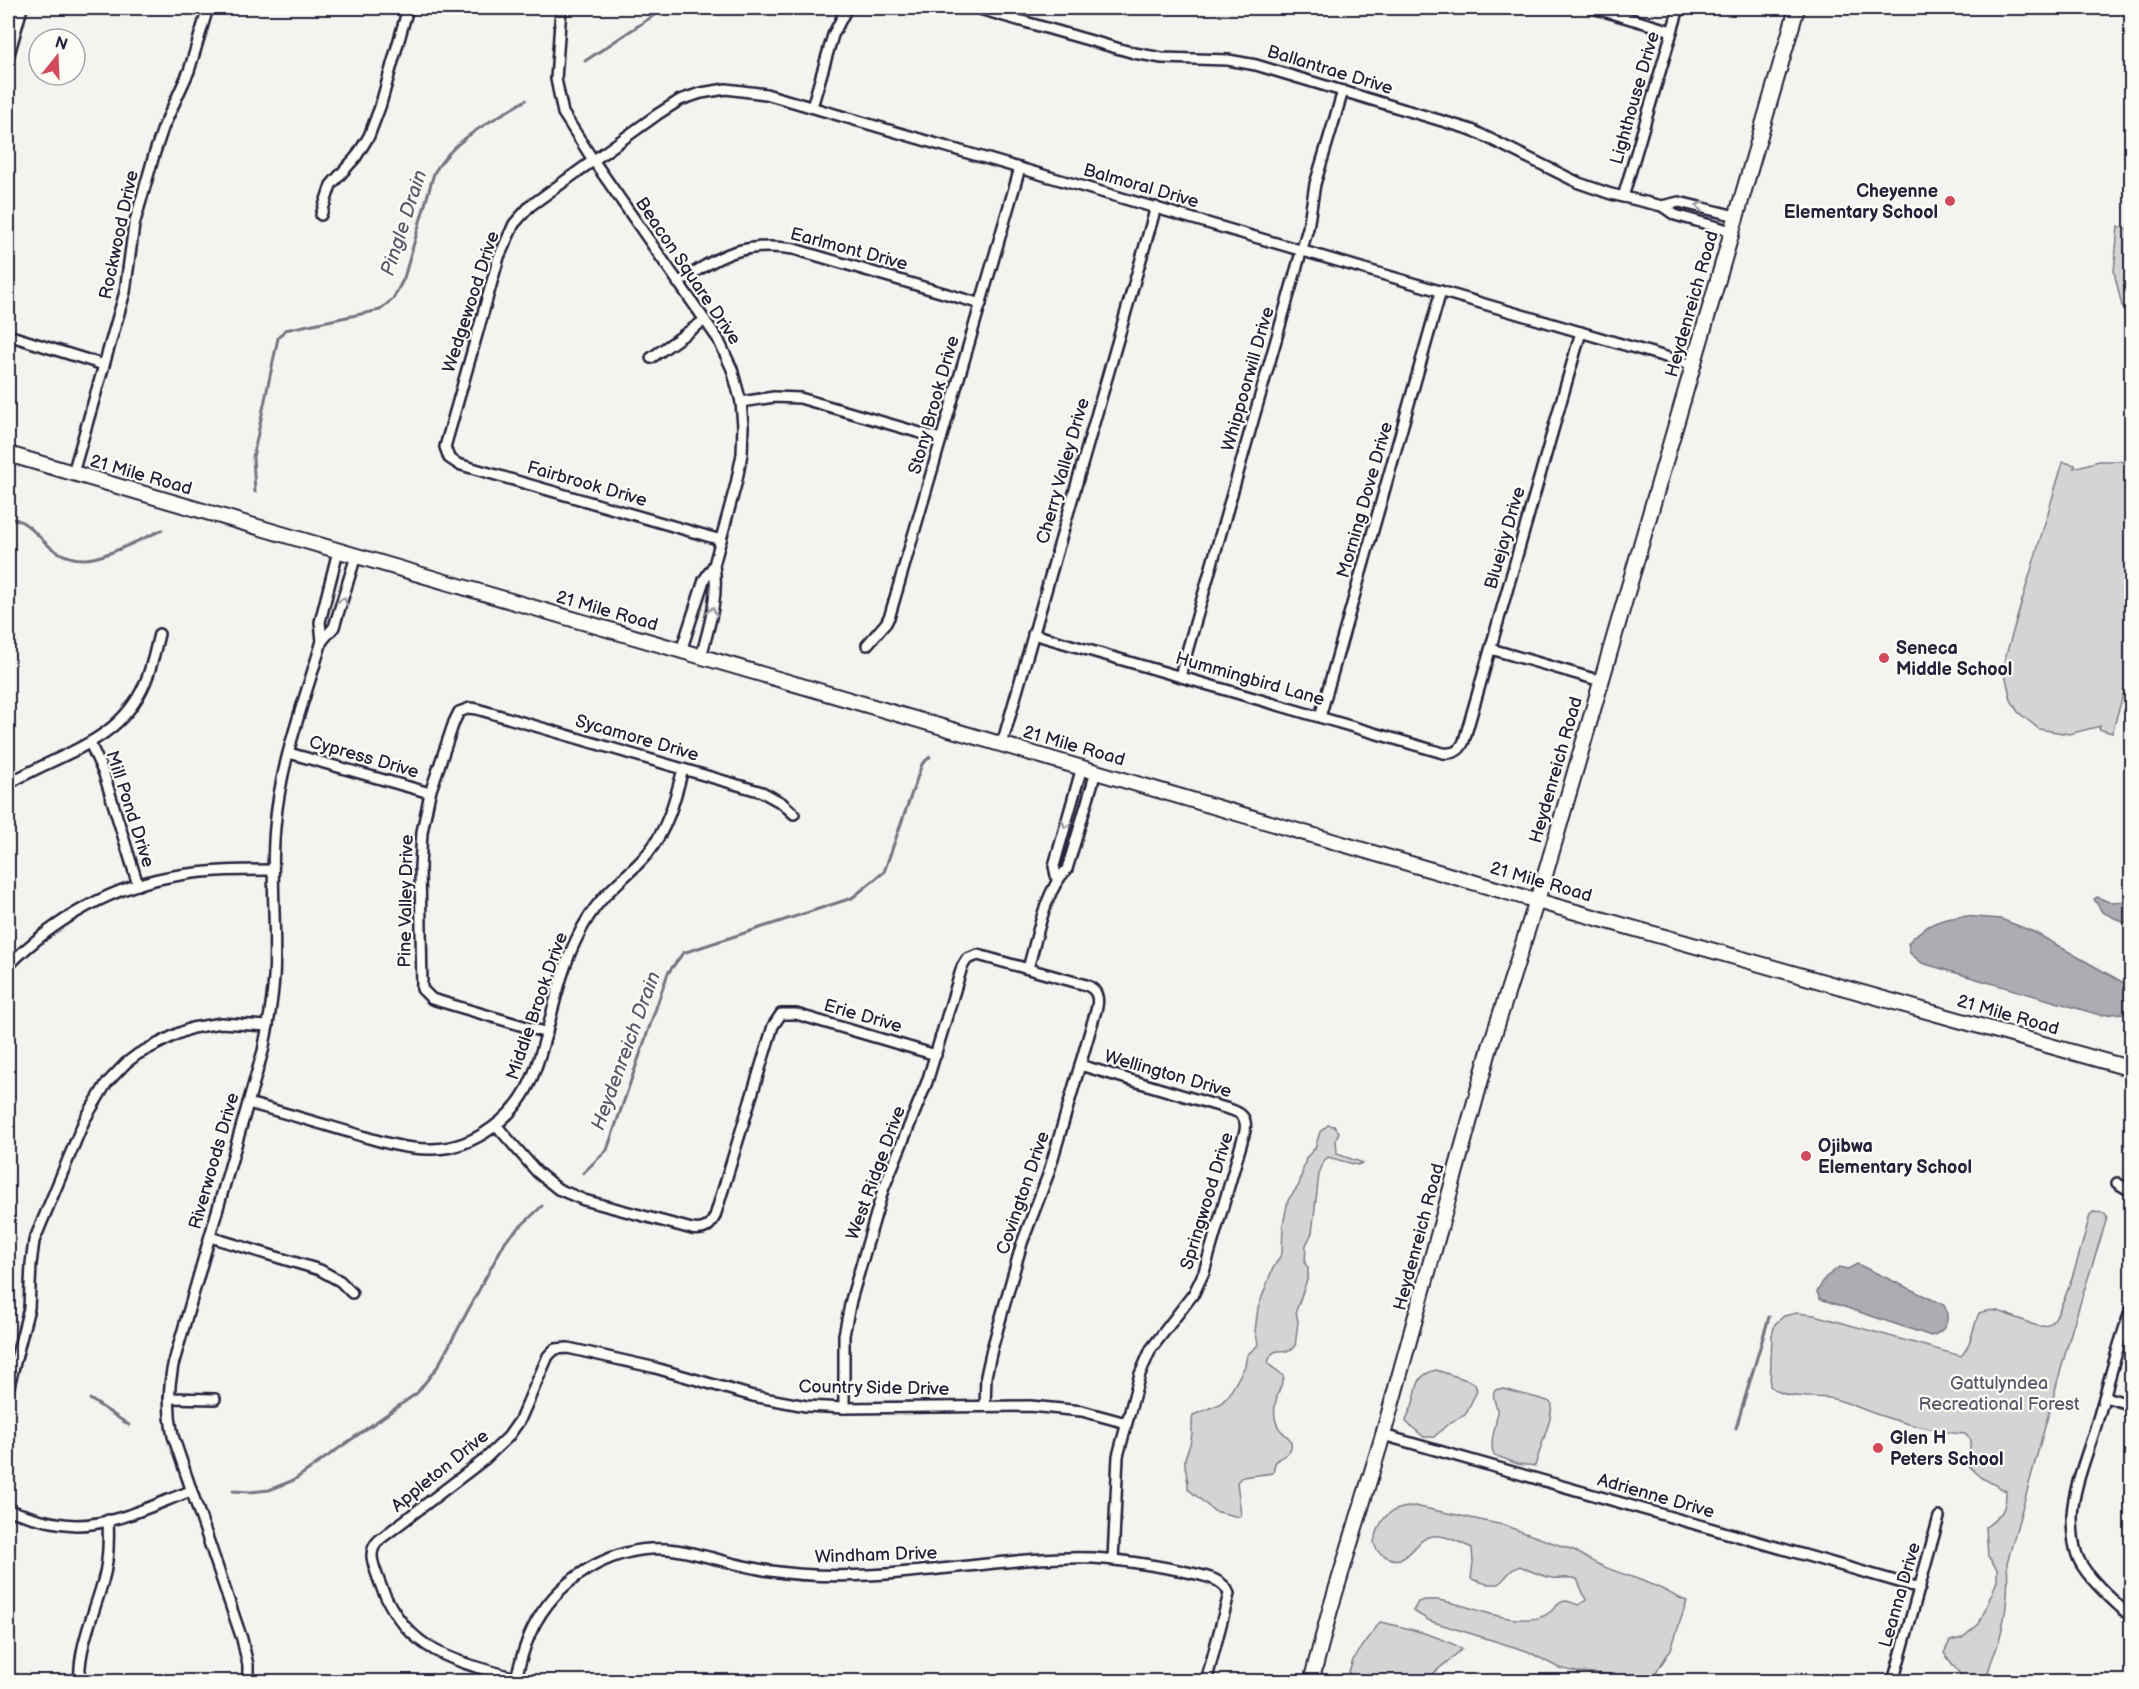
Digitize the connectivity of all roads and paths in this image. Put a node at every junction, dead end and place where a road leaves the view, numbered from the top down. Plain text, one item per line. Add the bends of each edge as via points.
1 (22, 8) edge
2 (208, 8) edge
3 (408, 8) edge
4 (561, 8) edge
5 (847, 8) edge
6 (976, 8) edge
7 (1593, 8) edge
8 (1679, 8) edge
9 (1797, 8) edge
10 (2126, 8) edge
11 (2132, 9) edge
12 (1672, 31) junction
13 (8, 58) edge
14 (1343, 91) junction
15 (812, 107) junction
16 (593, 160) junction
17 (1020, 168) junction
18 (1623, 197) junction
19 (1662, 206) junction
20 (1156, 207) junction
21 (321, 215) dead end
22 (1736, 216) junction
23 (1732, 231) junction
24 (1302, 250) junction
25 (678, 283) junction
26 (1442, 291) junction
27 (981, 304) junction
28 (705, 320) junction
29 (1581, 332) junction
30 (8, 335) edge
31 (651, 358) dead end
32 (104, 365) junction
33 (1693, 365) junction
34 (741, 402) junction
35 (941, 438) junction
36 (8, 454) edge
37 (447, 455) joint
38 (73, 473) junction
39 (721, 540) junction
40 (338, 551) junction
41 (356, 556) junction
42 (714, 565) junction
43 (159, 634) dead end
44 (1033, 634) junction
45 (322, 641) junction
46 (867, 645) dead end
47 (1491, 649) junction
48 (681, 651) junction
49 (700, 657) junction
50 (1180, 676) junction
51 (1601, 681) junction
52 (464, 709) joint
53 (1320, 717) junction
54 (90, 743) junction
55 (1002, 744) junction
56 (1457, 752) joint
57 (289, 753) junction
58 (683, 769) junction
59 (1089, 769) junction
60 (8, 784) edge
61 (430, 793) junction
62 (794, 814) dead end
63 (273, 870) junction
64 (1057, 880) junction
65 (138, 885) junction
66 (1537, 900) junction
67 (8, 966) edge
68 (1028, 968) junction
69 (268, 1026) junction
70 (546, 1033) junction
71 (936, 1055) junction
72 (1080, 1065) junction
73 (2132, 1069) edge
74 (248, 1103) junction
75 (1244, 1118) joint
76 (496, 1125) junction
77 (2118, 1183) dead end
78 (2132, 1192) edge
79 (210, 1238) junction
80 (351, 1293) dead end
81 (2132, 1307) edge
82 (555, 1349) joint
83 (12, 1358) edge
84 (8, 1390) edge
85 (2105, 1397) junction
86 (169, 1398) junction
87 (215, 1399) dead end
88 (2132, 1405) edge
89 (985, 1406) junction
90 (844, 1407) junction
91 (1126, 1423) junction
92 (1383, 1436) junction
93 (191, 1491) junction
94 (8, 1510) edge
95 (1939, 1517) dead end
96 (108, 1520) junction
97 (1113, 1560) junction
98 (1920, 1588) junction
99 (2132, 1618) edge
100 (516, 1678) junction
101 (80, 1682) edge
102 (248, 1682) edge
103 (529, 1682) edge
104 (1206, 1682) edge
105 (1311, 1682) edge
106 (1893, 1682) edge

1 - 13 street
2 - 32 street, Rockwood Drive via 189,71 154,155 134,225 125,291
3 - 21 street via 369,136 331,185
4 - 16 street, Beacon Square Drive via 556,79 563,113
5 - 15 street via 833,35
6 - 14 street, Ballantrae Drive via 1134,53 1242,62
7 - 12 street
8 - 12 street, Lighthouse Drive
9 - 22 street, Heydenreich Road
10 - 11 street
12 - 18 street, Lighthouse Drive
14 - 18 street, Ballantrae Drive via 1472,130 1578,183
14 - 24 street, Whippoorwill Drive via 1315,184
15 - 16 street, Balmoral Drive via 739,89 701,93 680,100
15 - 17 street, Balmoral Drive
16 - 25 street, Beacon Square Drive
16 - 37 street, Wedgewood Drive via 539,198 509,234 452,421 445,447
17 - 20 street, Balmoral Drive
17 - 27 street, Stony Brook Drive
18 - 19 street, Ballantrae Drive
22 -> 19 street, Ballantrae Drive via 1679,202
19 - 23 street, Ballantrae Drive via 1675,215
20 - 24 street, Balmoral Drive
20 - 44 street, Cherry Valley Drive
22 - 23 street, Heydenreich Road
23 - 33 street, Heydenreich Road
24 - 26 street, Balmoral Drive
24 - 50 street, Whippoorwill Drive
25 - 27 street, Earlmont Drive via 731,252 769,246 794,249
25 - 28 street, Beacon Square Drive
26 - 29 street, Balmoral Drive
26 - 53 street, Morning Dove Drive
27 - 35 street, Stony Brook Drive
28 - 31 street
28 - 34 street, Beacon Square Drive via 726,353
29 - 33 street, Balmoral Drive
29 - 47 street, Bluejay Drive
30 - 32 street
32 - 38 street, Rockwood Drive
33 - 51 street, Heydenreich Road
34 - 35 street via 801,398
34 - 39 street, Beacon Square Drive via 742,454
35 - 46 street, Stony Brook Drive via 890,615
36 - 38 street, 21 Mile Road
37 - 39 street, Fairbrook Drive via 458,464
38 - 40 street, 21 Mile Road
39 - 42 street, Beacon Square Drive
40 - 41 street, 21 Mile Road
40 - 45 street, Riverwoods Drive via 320,622
45 -> 41 street, Riverwoods Drive via 334,627
41 - 48 street, 21 Mile Road
42 - 48 street, Beacon Square Drive via 704,580
49 -> 42 street, Beacon Square Drive via 713,610 717,582
43 - 54 street via 149,674 134,704 114,727
44 - 50 street, Hummingbird Lane
44 - 55 street, Cherry Valley Drive
45 - 57 street, Riverwoods Drive
47 - 51 street
47 - 56 street, Bluejay Drive via 1464,741
48 - 49 street, 21 Mile Road
49 - 55 street, 21 Mile Road
50 - 53 street, Hummingbird Lane
51 - 66 street, Heydenreich Road
52 - 58 street, Sycamore Drive via 477,709
52 - 61 street, Pine Valley Drive via 454,722
53 - 56 street, Hummingbird Lane via 1443,753
54 - 60 street
54 - 65 street, Mill Pond Drive via 104,774
55 - 59 street, 21 Mile Road
57 - 61 street, Cypress Drive
57 - 63 street, Riverwoods Drive via 276,814
58 - 62 street, Sycamore Drive via 762,792
58 - 70 street, Middle Brook Drive via 669,818 656,842 604,896 581,929
59 - 64 street via 1067,869
59 -> 64 street via 1054,866
59 - 66 street, 21 Mile Road
61 - 70 street, Pine Valley Drive via 420,867 424,993 432,999
63 - 65 street via 212,871
63 - 69 street, Riverwoods Drive via 274,977
64 - 68 street
65 - 67 street via 65,920
66 - 73 street, 21 Mile Road
66 - 92 street, Heydenreich Road via 1490,1047
68 - 71 street, West Ridge Drive via 983,955 970,957 962,967
68 - 72 street, Covington Drive via 1086,985 1096,993 1097,1007
69 - 74 street, Riverwoods Drive
69 - 83 street via 221,1023 192,1028 138,1054 106,1084 84,1121 38,1231 31,1264 29,1308
70 - 76 street, Middle Brook Drive via 526,1091
71 - 76 street, Erie Drive via 796,1014 781,1014 773,1026 715,1216 707,1228 692,1229 584,1200 558,1189 532,1167
71 - 90 street, West Ridge Drive via 883,1190 851,1300 844,1335
72 - 75 street, Wellington Drive via 1232,1110
72 - 89 street, Covington Drive via 992,1349
74 - 76 street, Middle Brook Drive via 409,1148 448,1148
74 - 79 street, Riverwoods Drive
75 - 91 street, Springwood Drive via 1245,1131 1204,1272 1194,1293 1151,1349
77 - 78 street
79 - 80 street via 320,1270 340,1281
79 - 86 street, Riverwoods Drive via 173,1365
81 - 85 street
82 - 90 street, Country Side Drive via 568,1348 644,1365 771,1400
82 - 100 street, Appleton Drive via 508,1437 379,1540 372,1550 388,1605 419,1640 452,1658
83 - 84 street
85 - 88 street
85 - 99 street via 2072,1514 2073,1540 2079,1561
86 - 87 street
86 - 93 street, Riverwoods Drive via 173,1436
89 - 90 street, Country Side Drive
89 - 91 street, Country Side Drive via 1064,1408
91 - 97 street, Springwood Drive via 1116,1469
92 - 98 street, Adrienne Drive
92 - 105 street, Heydenreich Road
93 - 96 street
93 - 102 street, Riverwoods Drive via 242,1639
94 - 96 street via 64,1524
95 - 98 street, Leanna Drive
96 - 101 street via 106,1568 80,1664
97 - 100 street, Windham Drive via 1053,1559 827,1576 764,1570 674,1550 629,1552 586,1569 553,1598 536,1622
97 - 104 street, Windham Drive via 1209,1578 1228,1589 1230,1598
98 - 106 street, Leanna Drive
100 - 103 street

